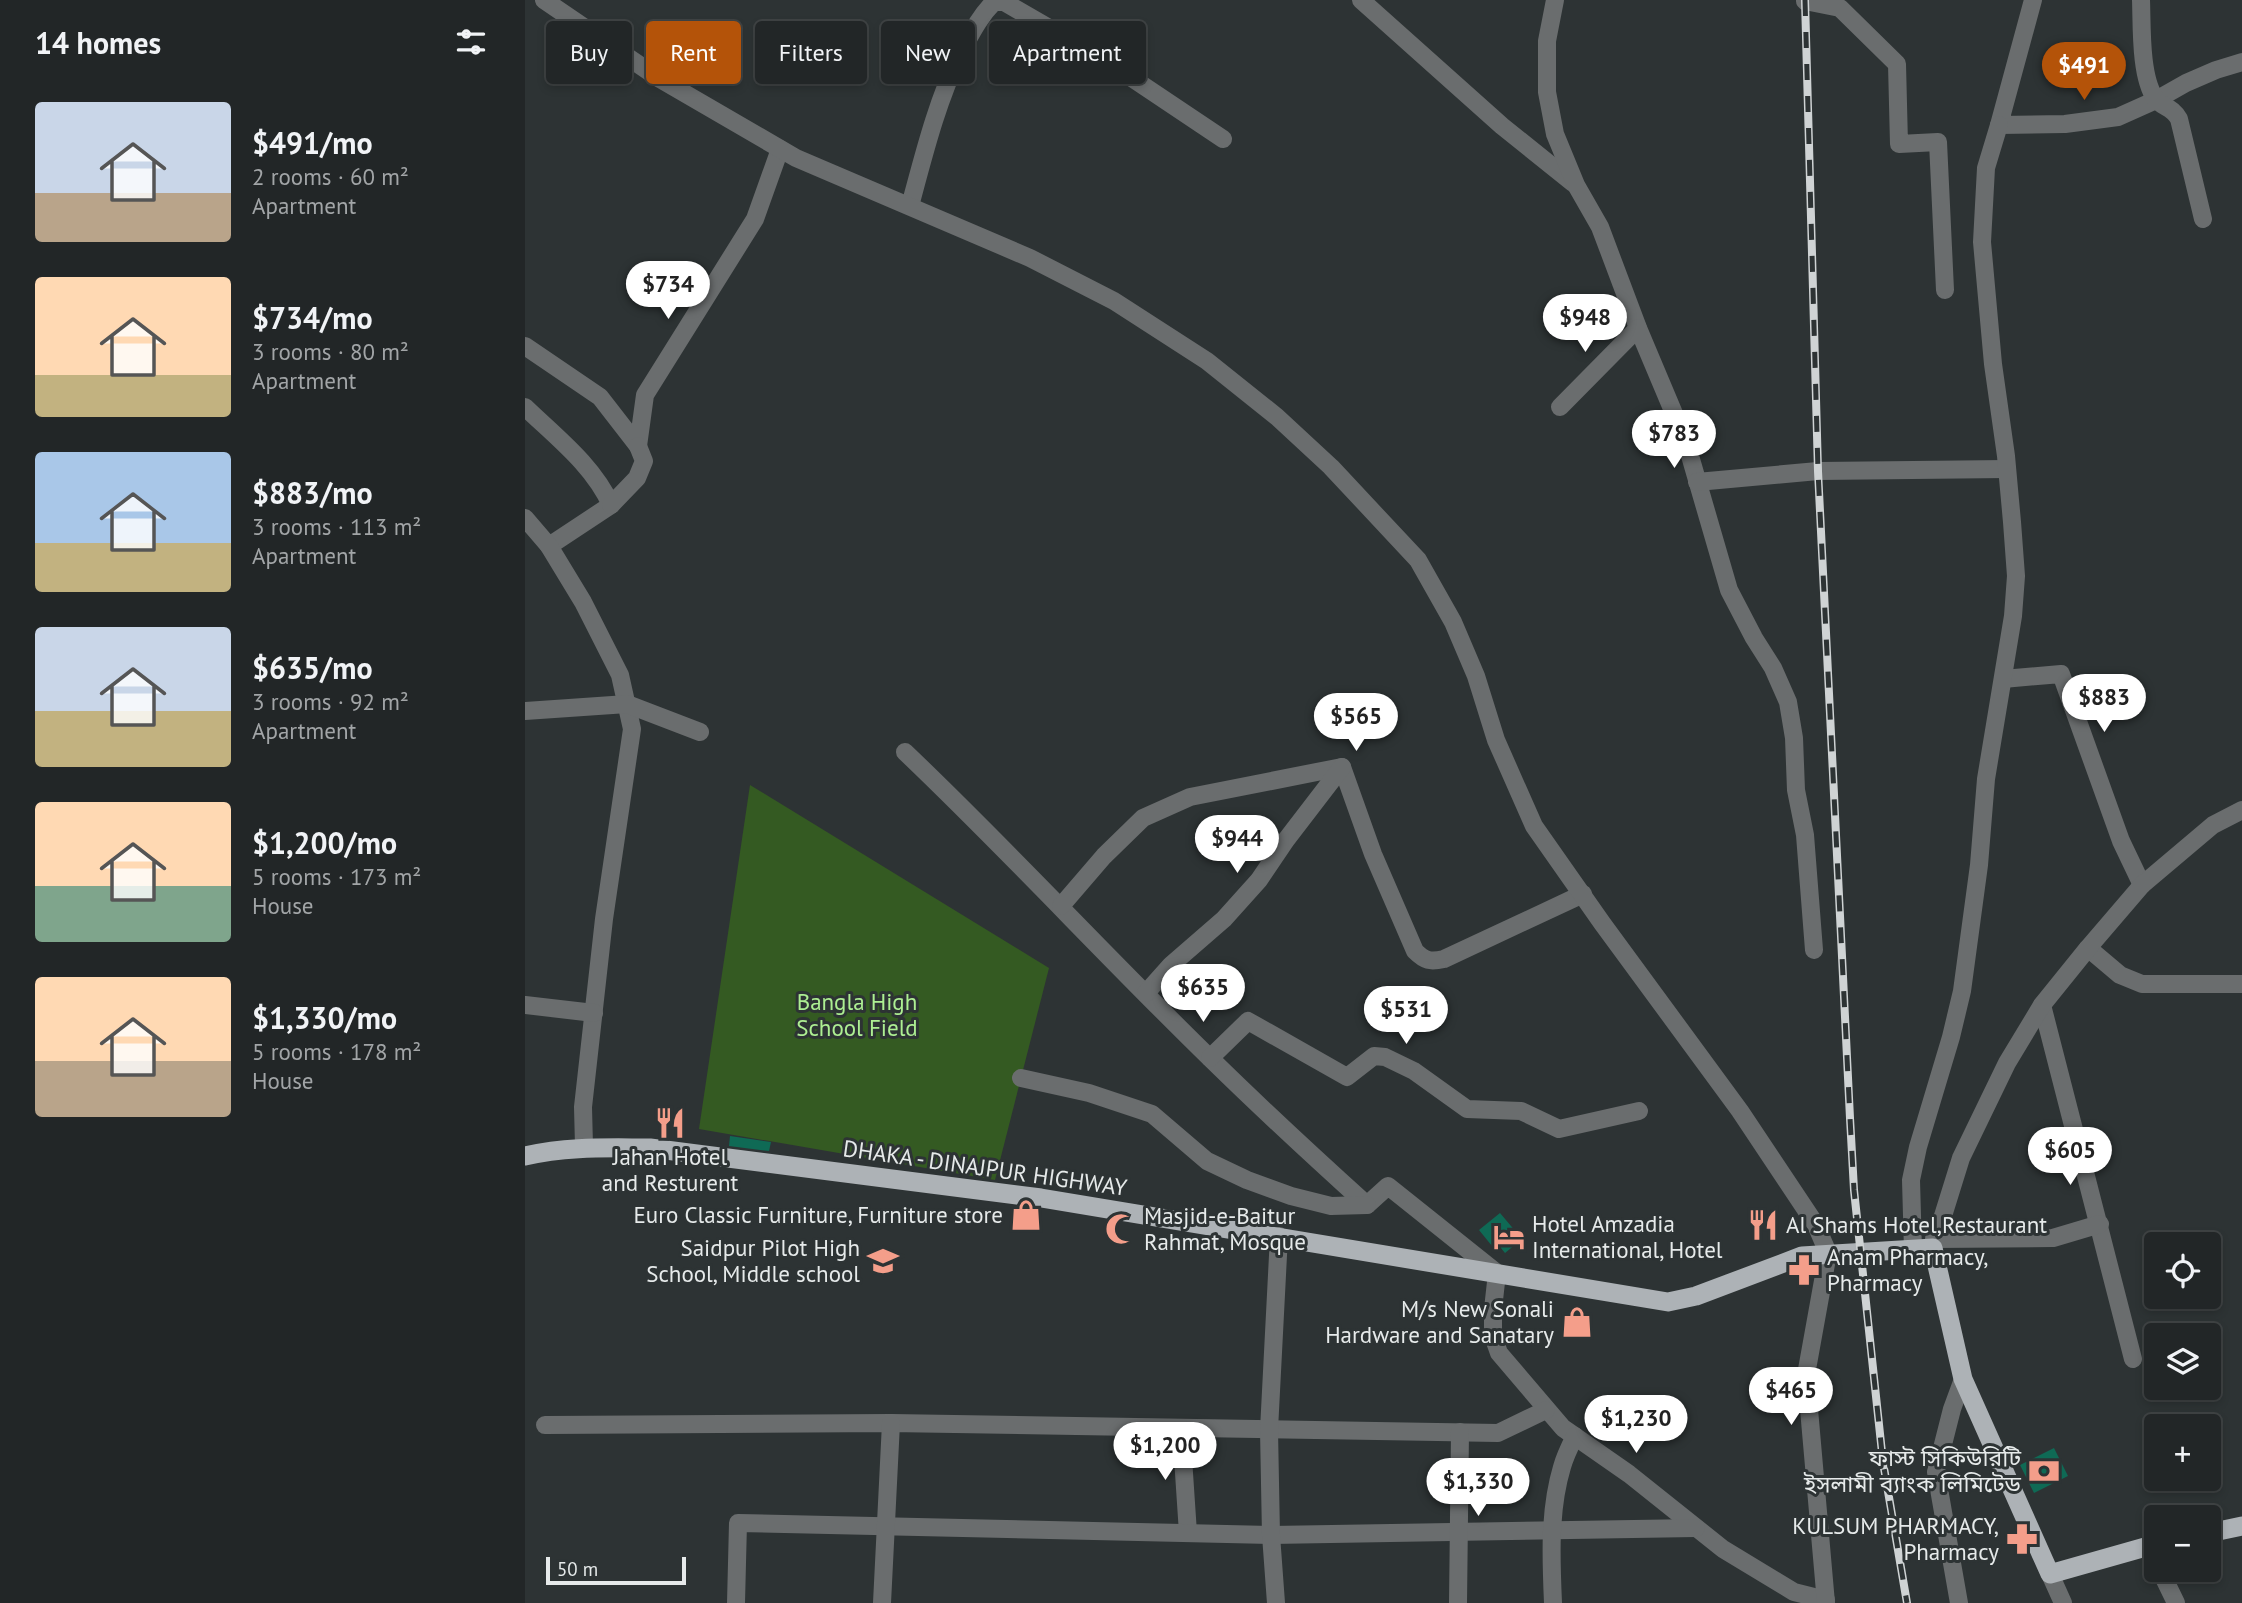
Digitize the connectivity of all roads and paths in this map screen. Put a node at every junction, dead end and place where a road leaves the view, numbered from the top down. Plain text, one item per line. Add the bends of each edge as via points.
1 (544, 0) edge
2 (1361, 0) edge
3 (1555, 0) edge
4 (2033, 0) edge
5 (2141, 0) edge
6 (1805, 1) edge
7 (2242, 62) edge
8 (2157, 100) junction
9 (1999, 125) junction
10 (1223, 139) dead end
11 (780, 149) junction
12 (1576, 185) junction
13 (910, 206) junction
14 (2203, 219) dead end
15 (1945, 290) dead end
16 (1638, 328) junction
17 (525, 345) edge
18 (525, 407) edge
19 (1560, 407) dead end
20 (638, 446) junction
21 (2007, 469) junction
22 (1697, 482) junction
23 (611, 505) junction
24 (525, 518) edge
25 (549, 546) junction
26 (2003, 679) junction
27 (627, 704) junction
28 (525, 711) edge
29 (700, 732) dead end
30 (905, 752) dead end
31 (1342, 766) junction
32 (2242, 810) edge
33 (2142, 884) junction
34 (1583, 894) junction
35 (1061, 906) junction
36 (2088, 948) junction
37 (1814, 950) dead end
38 (2242, 984) edge
39 (1146, 993) junction
40 (525, 1005) edge
41 (2042, 1005) junction
42 (594, 1013) junction
43 (1210, 1058) junction
44 (1021, 1078) dead end
45 (1639, 1111) dead end
46 (588, 1147) junction
47 (525, 1156) edge
48 (1367, 1205) junction
49 (2100, 1224) junction
50 (1279, 1236) junction
51 (1934, 1244) junction
52 (1913, 1251) junction
53 (1828, 1253) junction
54 (1497, 1273) junction
55 (2133, 1359) dead end
56 (1963, 1379) junction
57 (1546, 1410) junction
58 (891, 1423) junction
59 (545, 1425) dead end
60 (1181, 1428) junction
61 (1269, 1430) junction
62 (1460, 1432) junction
63 (1574, 1436) junction
64 (886, 1526) junction
65 (2242, 1526) edge
66 (1696, 1528) junction
67 (2221, 1530) edge
68 (1552, 1531) junction
69 (1459, 1532) junction
70 (1188, 1533) junction
71 (1271, 1535) junction
72 (2144, 1552) edge
73 (2050, 1574) junction
74 (2166, 1582) edge
75 (1826, 1602) edge
76 (736, 1603) edge
77 (882, 1603) edge
78 (1276, 1603) edge
79 (1458, 1603) edge
80 (1553, 1603) edge
81 (1959, 1603) edge
82 (2063, 1603) edge
83 (2176, 1603) edge

1 - 11 street via 660,79
2 - 12 street via 1502,126
3 - 12 street via 1547,41 1547,92 1555,134
4 - 9 street
5 - 8 street via 2146,68
6 - 15 street via 1840,8 1897,64 1899,144 1938,142
7 - 8 street via 2186,83
8 - 9 street via 2118,117
8 - 14 street via 2174,110 2179,119
9 - 21 street via 1986,168 1982,242
10 - 13 street via 1108,62 1004,2 994,2 982,14 946,83
11 - 13 street
11 - 20 street via 755,219 645,395
12 - 16 street via 1600,227
13 - 34 street via 1030,258 1114,301 1207,361 1331,467 1418,560 1453,622 1496,740 1534,826
16 - 19 street
16 - 22 street via 1686,442
17 - 20 street via 600,397
18 - 23 street via 589,468
20 - 23 street via 644,461 637,478
21 - 22 street via 1818,471
21 - 26 street via 2016,576
22 - 37 street via 1729,590 1788,702
23 - 25 street
24 - 25 street
25 - 27 street via 620,675
26 - 33 street via 2061,674 2121,841
26 - 52 street via 1986,779 1962,991 1911,1180
27 - 28 street
27 - 29 street
27 - 42 street via 632,729
30 - 35 street
31 - 34 street via 1373,854 1415,951 1425,960 1444,959
31 - 35 street via 1190,797 1143,818
31 - 39 street via 1259,880
32 - 33 street via 2213,825
33 - 36 street
34 - 53 street via 1740,1111 1816,1226
35 - 39 street
36 - 38 street via 2120,975 2142,984
36 - 41 street
39 - 43 street
40 - 42 street
41 - 49 street
41 - 51 street via 2007,1063 1961,1158
42 - 46 street via 583,1107 583,1146
43 - 45 street via 1248,1021 1347,1077 1374,1056 1385,1057 1467,1108 1521,1111 1559,1129
43 - 48 street
44 - 48 street via 1089,1093 1152,1114 1206,1161 1291,1196 1331,1206
46 - 47 highway, DHAKA - DINAJPUR HIGHWAY
46 - 50 highway, DHAKA - DINAJPUR HIGHWAY via 650,1148 731,1158 1041,1198
48 - 54 street via 1388,1186
49 - 51 street via 2053,1238
49 - 55 street
50 - 54 highway, DHAKA - DINAJPUR HIGHWAY
50 - 61 street
51 - 52 highway, DHAKA - DINAJPUR HIGHWAY
51 - 56 highway
52 - 53 highway, DHAKA - DINAJPUR HIGHWAY
53 - 54 highway, DHAKA - DINAJPUR HIGHWAY via 1802,1256 1668,1302
53 - 75 street via 1806,1375
54 - 57 street via 1493,1336 1499,1353
56 - 73 highway
56 - 81 street via 1937,1472
57 - 62 street via 1498,1433
57 - 63 street
58 - 59 street
58 - 60 street
58 - 64 street
60 - 61 street
60 - 70 street
61 - 62 street
61 - 71 street
62 - 69 street
63 - 66 street
63 - 68 street via 1562,1466
64 - 70 street
64 - 76 street via 738,1523
64 - 77 street
65 - 67 highway
66 - 68 street
66 - 75 street via 1794,1592
68 - 69 street
68 - 80 street
69 - 71 street
69 - 79 street
70 - 71 street
71 - 78 street
72 - 73 highway
73 - 82 street
74 - 83 street

